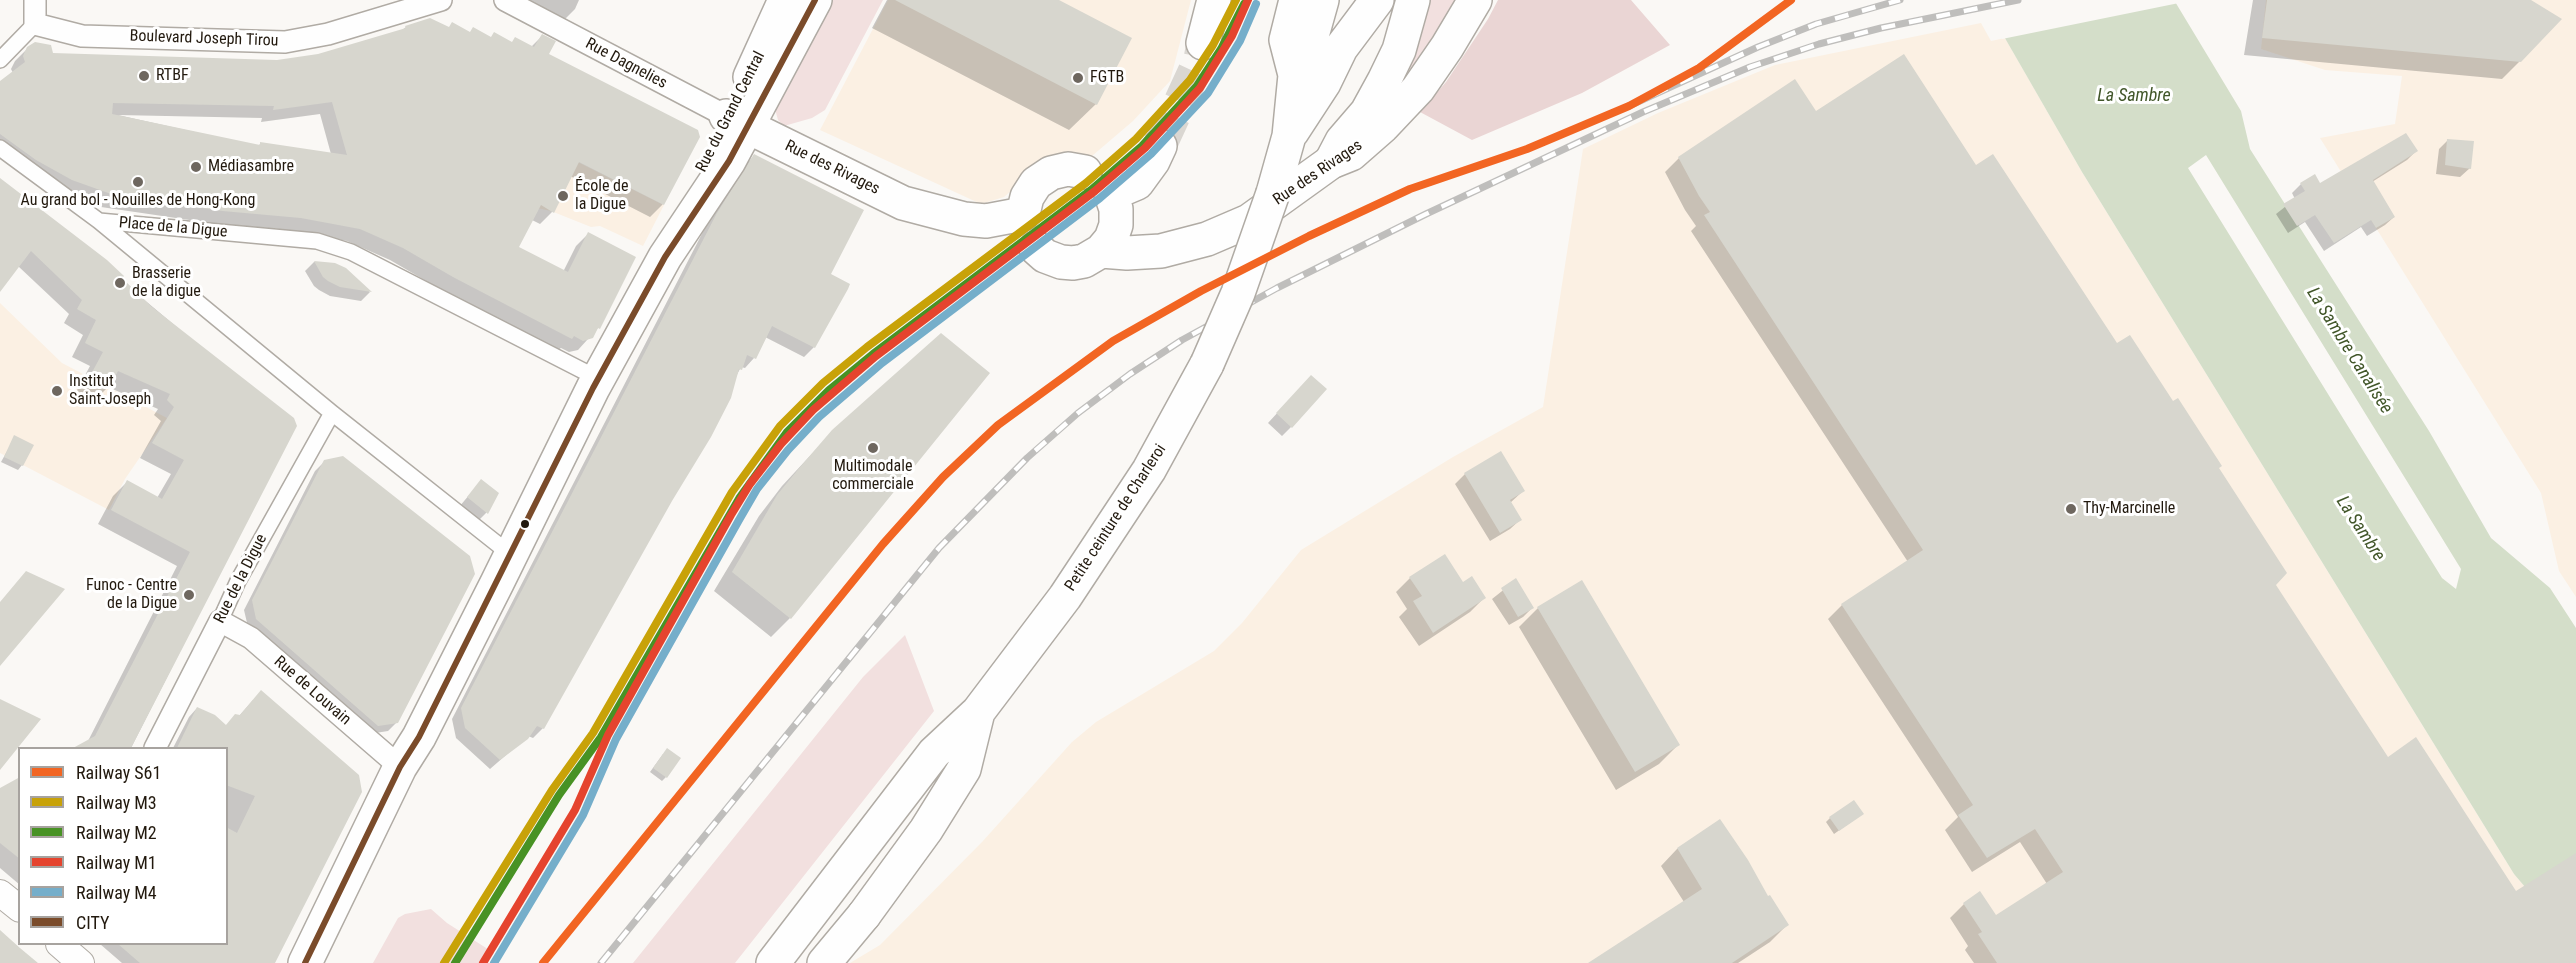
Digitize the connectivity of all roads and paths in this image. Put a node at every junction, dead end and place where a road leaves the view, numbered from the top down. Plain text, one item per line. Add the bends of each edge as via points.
1 (34, 0) edge
2 (441, 0) edge
3 (505, 0) edge
4 (785, 0) edge
5 (815, 0) edge
6 (1214, 0) edge
7 (1296, 0) edge
8 (1322, 0) edge
9 (1377, 0) edge
10 (1413, 0) edge
11 (1475, 0) edge
12 (35, 24) junction
13 (1203, 43) tunnel mouth
14 (0, 60) edge
15 (1295, 75) junction
16 (737, 121) junction
17 (1289, 136) junction
18 (1160, 146) tunnel mouth
19 (0, 148) edge
20 (1331, 162) junction
21 (1085, 172) dead end
22 (99, 221) junction
23 (1036, 248) dead end
24 (1101, 251) junction
25 (599, 379) junction
26 (332, 413) junction
27 (510, 554) junction
28 (220, 621) junction
29 (978, 712) junction
30 (156, 747) edge
31 (400, 767) junction
32 (0, 893) edge
33 (18, 907) edge
34 (60, 945) edge
35 (81, 963) edge
36 (305, 963) edge
37 (773, 963) edge
38 (824, 963) edge

1 - 12 street
2 - 12 street, Boulevard Joseph Tirou via 328,34 285,42 82,36
3 - 16 street, Rue Dagnelies
4 - 16 main road, Rue du Grand Central via 749,79
5 - 16 main road, Rue du Grand Central
6 - 13 main road
7 - 15 main road via 1286,40
8 - 15 main road, Petite ceinture de Charleroi via 1310,43
9 - 17 main road via 1341,48 1324,83
10 - 20 main road via 1399,50 1384,81
11 - 20 main road, Rue des Rivages via 1418,89 1351,154
12 - 14 street
15 - 17 main road, Petite ceinture de Charleroi
16 - 21 main road, Rue des Rivages via 903,203 964,219 986,221 1023,214 1036,183 1051,173 1068,169
16 - 25 main road, Rue du Grand Central via 725,167 665,257
17 - 29 main road, Petite ceinture de Charleroi, bridge via 1274,193 1238,292 1183,410 1149,470 1065,597
18 - 24 main road via 1137,183 1111,194 1116,225
19 - 22 street
20 - 24 main road, Rue des Rivages via 1249,221 1207,239 1161,250
22 - 25 street, Place de la Digue via 317,241 336,247
22 - 26 street, Place de la Digue
23 - 24 main road via 1045,256 1072,263
25 - 27 main road, Rue du Grand Central
26 - 27 street, Place de la Digue
26 - 28 street, Rue de la Digue via 238,581
27 - 31 main road, Rue du Grand Central
28 - 30 street, Rue de la Digue
28 - 31 street, Rue de Louvain via 251,638
29 - 37 main road, Petite ceinture de Charleroi via 934,753
29 - 38 main road via 964,769 926,830
31 - 36 main road, Rue du Grand Central
32 - 33 street
34 - 35 street

